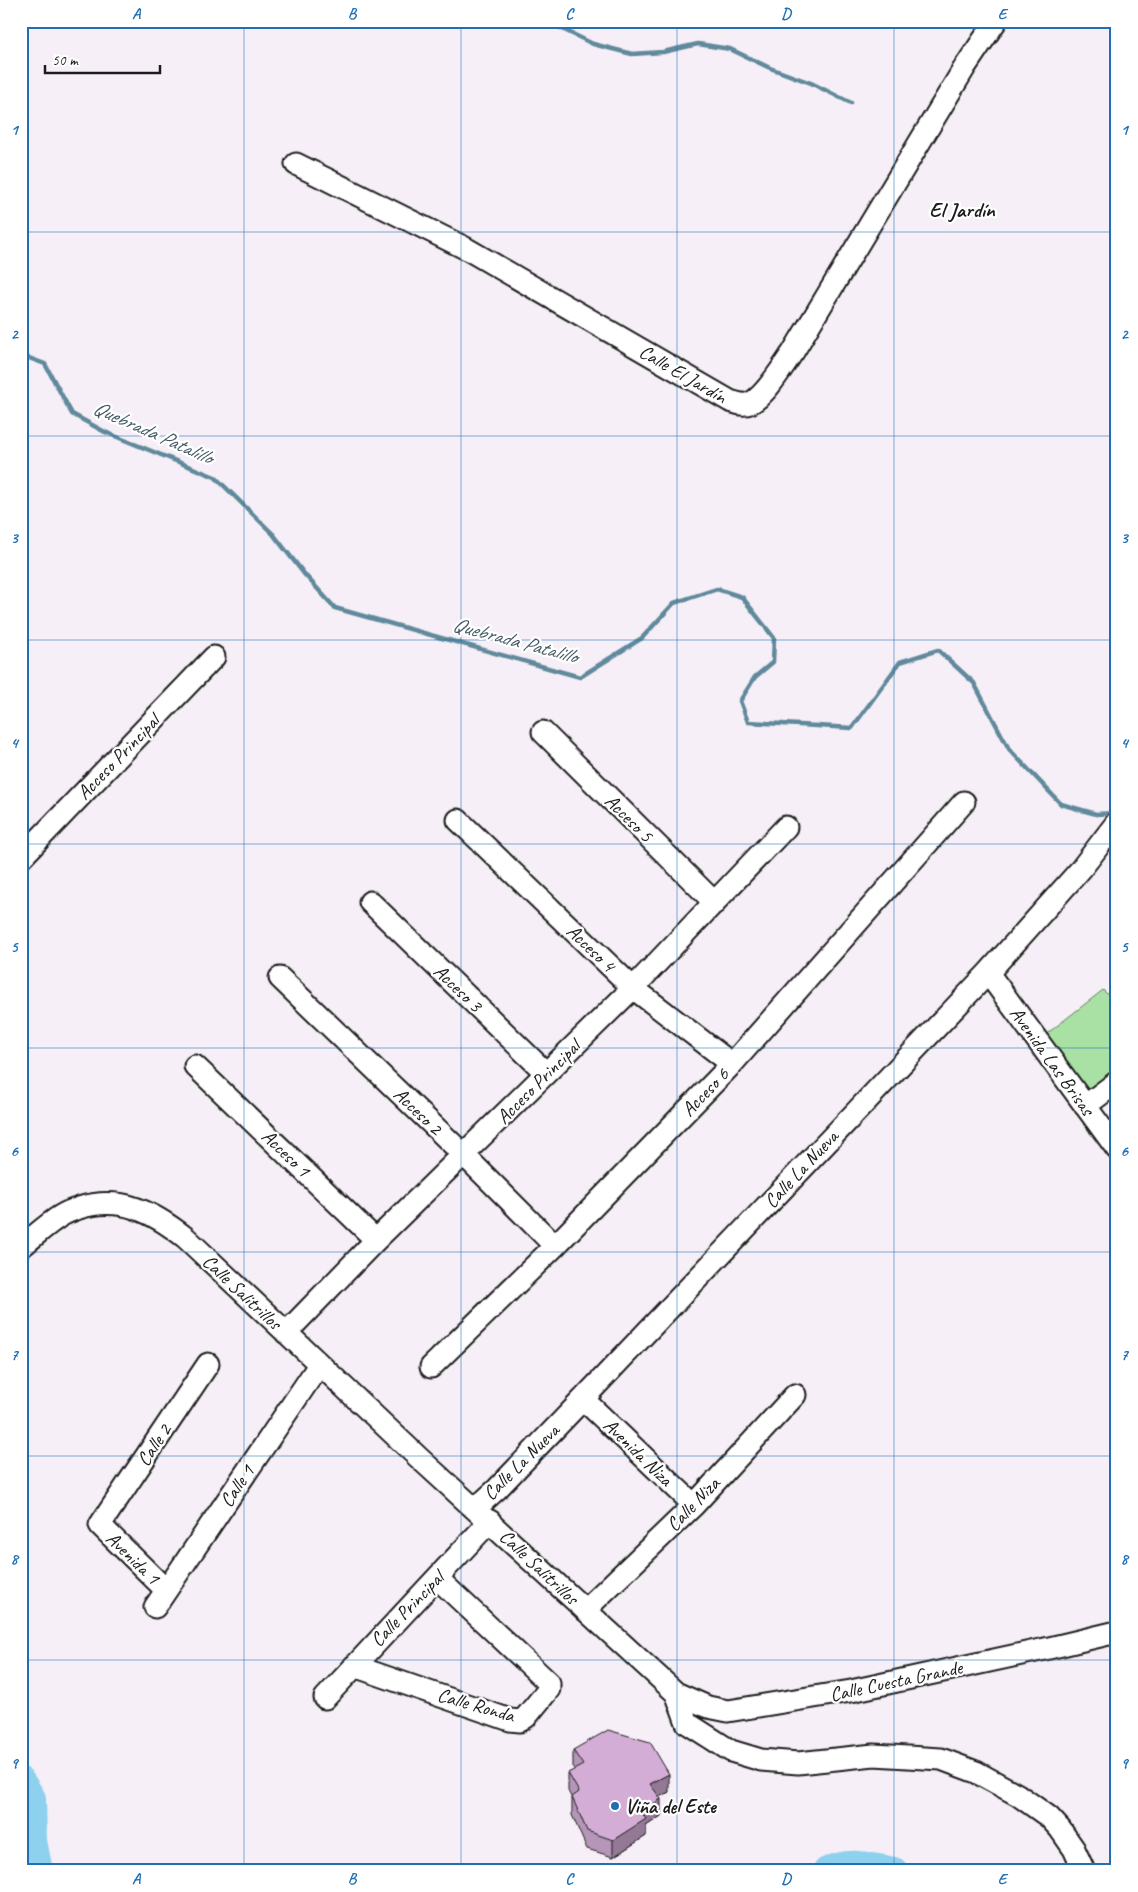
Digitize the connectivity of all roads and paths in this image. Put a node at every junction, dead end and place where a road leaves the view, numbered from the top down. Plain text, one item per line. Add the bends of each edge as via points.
1 (996, 21) edge
2 (296, 164) dead end
3 (214, 657) dead end
4 (543, 732) dead end
5 (964, 802) dead end
6 (458, 820) dead end
7 (1117, 822) edge
8 (786, 827) dead end
9 (21, 858) edge
10 (370, 902) dead end
11 (714, 903) junction
12 (988, 973) junction
13 (280, 978) dead end
14 (633, 988) junction
15 (732, 1064) junction
16 (195, 1066) dead end
17 (546, 1073) junction
18 (1117, 1082) edge
19 (1085, 1106) junction
20 (1117, 1149) edge
21 (464, 1155) junction
22 (65, 1213) junction
23 (21, 1232) edge
24 (376, 1240) junction
25 (555, 1246) junction
26 (21, 1247) edge
27 (286, 1333) junction
28 (208, 1364) dead end
29 (319, 1365) junction
30 (431, 1367) dead end
31 (796, 1395) dead end
32 (583, 1399) junction
33 (694, 1505) junction
34 (483, 1515) junction
35 (100, 1525) joint
36 (437, 1578) junction
37 (161, 1598) joint
38 (586, 1610) junction
39 (1117, 1632) edge
40 (354, 1666) junction
41 (676, 1693) junction
42 (325, 1698) dead end
43 (1084, 1871) edge

1 - 2 street, Calle El Jardín via 794,352 763,392 748,404 730,401 466,250
3 - 9 street, Acceso Principal
4 - 11 street, Acceso 5
5 - 15 street, Acceso 6
6 - 14 street, Acceso 4
7 - 12 street, Calle La Nueva via 1081,869
8 - 11 street, Acceso Principal
10 - 17 street, Acceso 3
11 - 14 street, Acceso Principal
12 - 19 street, Avenida Las Brisas
12 - 32 street, Calle La Nueva
13 - 21 street, Acceso 2
14 - 15 street, Acceso 4
14 - 17 street, Acceso Principal
15 - 25 street, Acceso 6
16 - 24 street, Acceso 1
17 - 21 street, Acceso Principal
18 - 19 street
19 - 20 street, Avenida Las Brisas
21 - 24 street, Acceso Principal
21 - 25 street, Acceso 2
22 - 23 street
22 - 26 street, Calle Salitrillos
22 - 27 street, Calle Salitrillos via 96,1203 146,1211 186,1238
24 - 27 street, Acceso Principal
25 - 30 street, Acceso 6
27 - 29 street, Calle Salitrillos
28 - 35 street, Calle 2
29 - 34 street, Calle Salitrillos
29 - 37 street, Calle 1
31 - 33 street, Calle Niza
32 - 33 street, Avenida Niza
32 - 34 street, Calle La Nueva via 497,1489
33 - 38 street, Calle Niza
34 - 36 street, Calle Principal
34 - 38 street, Calle Salitrillos
35 - 37 street, Avenida 1
36 - 40 street, Calle Principal
36 - 40 street, Calle Ronda via 549,1684 549,1689 526,1717 520,1721 510,1720
38 - 41 street, Calle Salitrillos
39 - 41 street, Calle Cuesta Grande via 851,1691 728,1711 708,1707
40 - 42 street, Calle Principal
41 - 43 street, Calle Salitrillos via 687,1722 731,1751 761,1760 798,1763 874,1755 941,1759 976,1772 1018,1794 1049,1817 1074,1849

